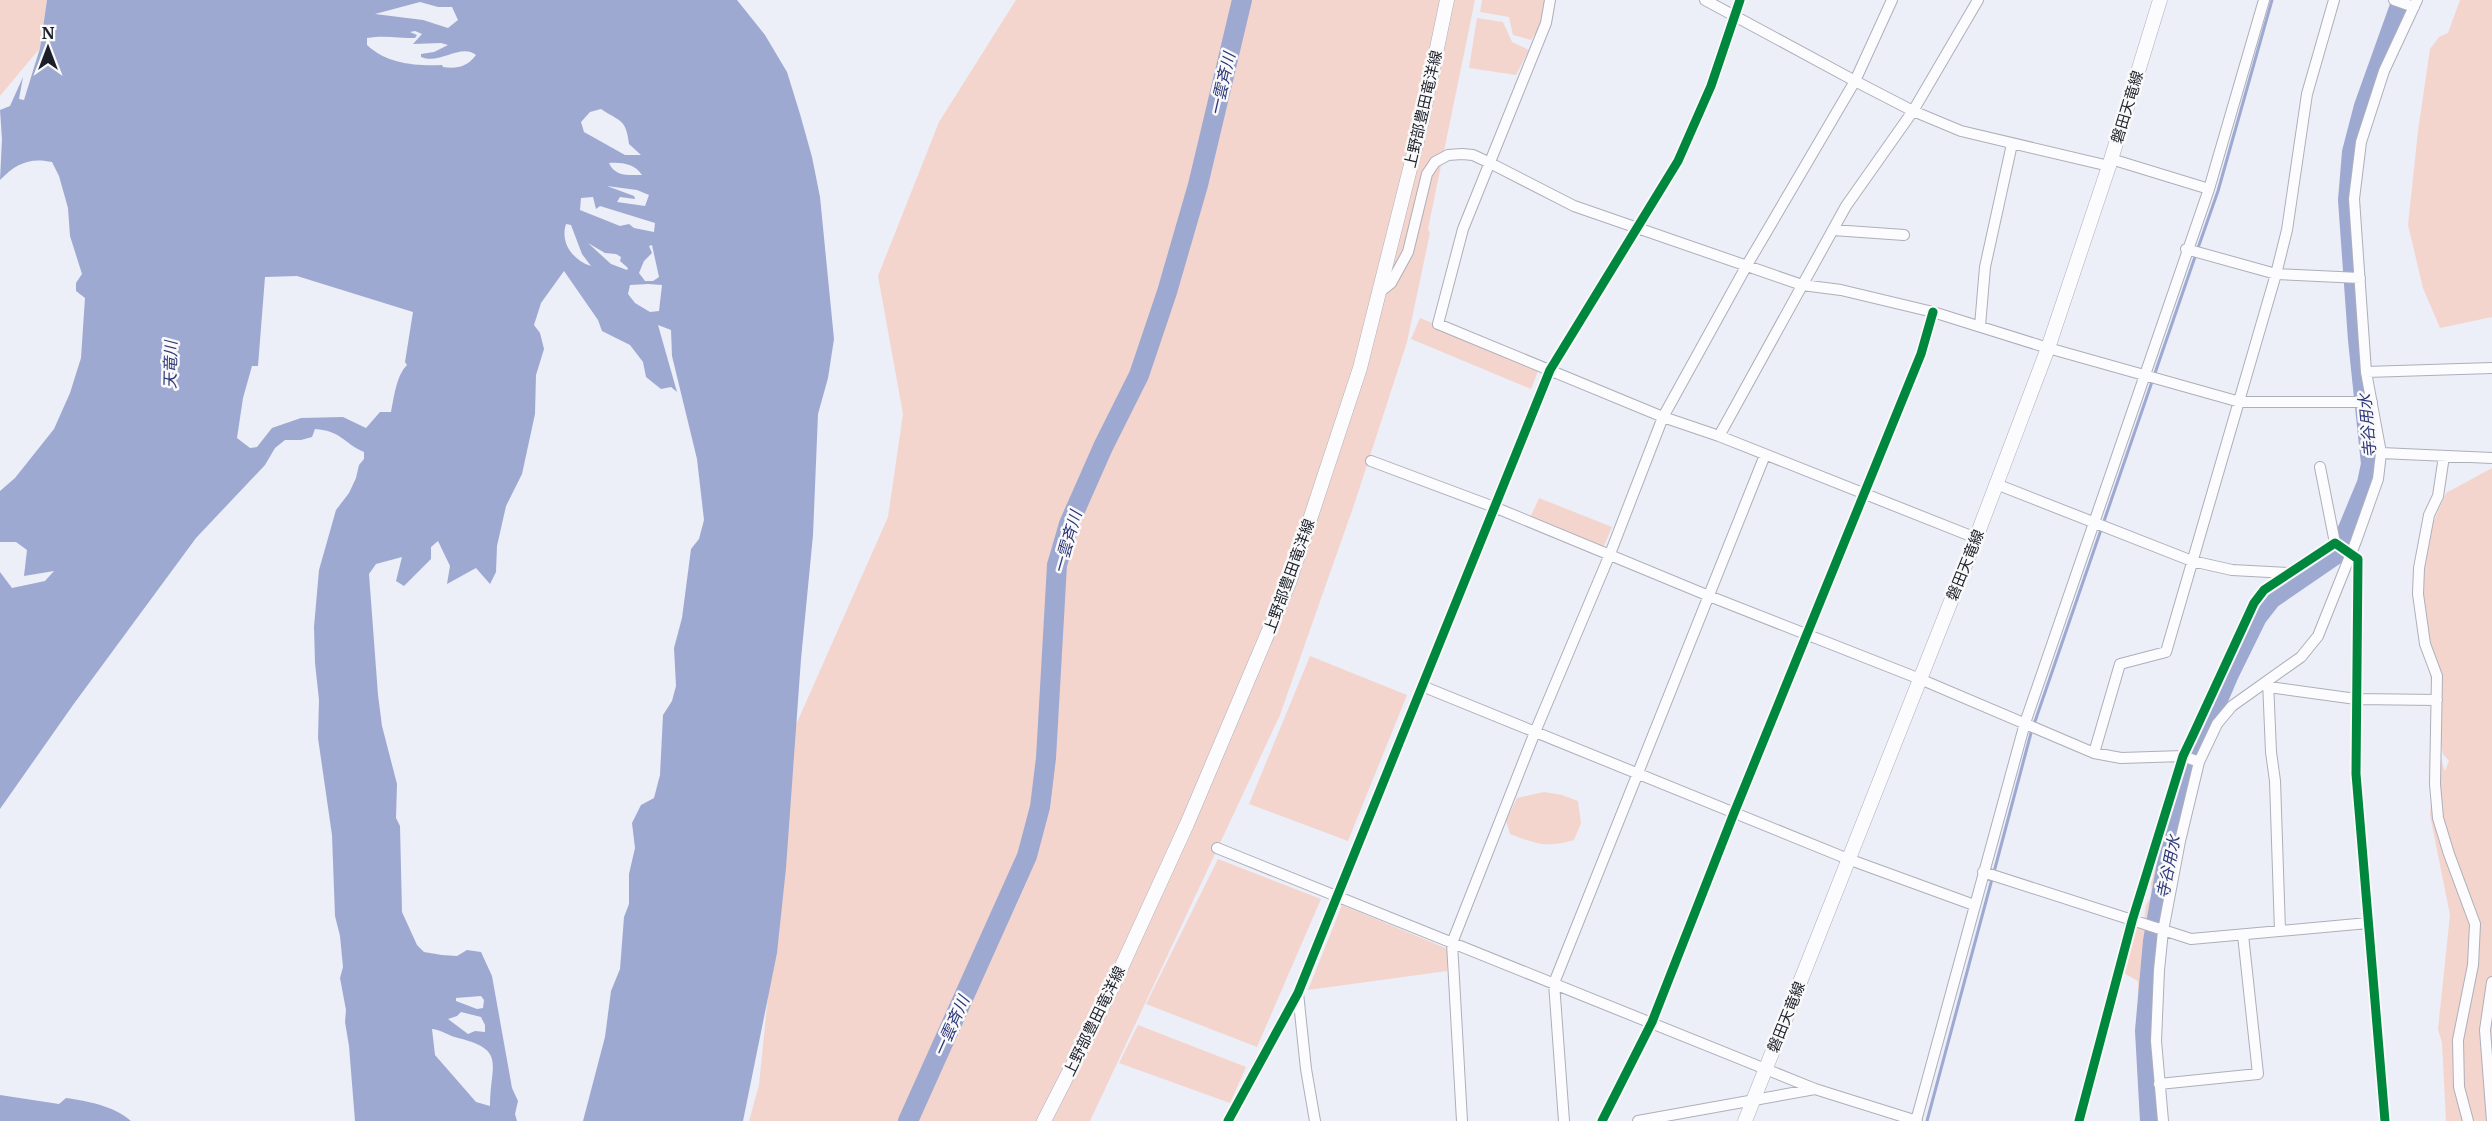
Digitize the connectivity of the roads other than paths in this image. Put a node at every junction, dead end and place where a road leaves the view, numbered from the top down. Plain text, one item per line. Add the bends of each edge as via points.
1 (1447, 0) edge
2 (1550, 0) edge
3 (1705, 0) edge
4 (1740, 0) edge
5 (1892, 0) edge
6 (1978, 0) edge
7 (2160, 0) edge
8 (2264, 0) edge
9 (2334, 0) edge
10 (2394, 0) edge
11 (2416, 3) edge
12 (1735, 16) junction
13 (1855, 81) junction
14 (1913, 111) junction
15 (2012, 144) junction
16 (1488, 162) junction
17 (2110, 163) junction
18 (2209, 189) junction
19 (1639, 228) junction
20 (1833, 230) junction
21 (1904, 235) dead end
22 (2186, 249) junction
23 (1747, 265) junction
24 (2276, 274) junction
25 (2360, 278) junction
26 (1802, 285) junction
27 (1381, 291) junction
28 (1933, 312) junction
29 (1980, 326) junction
30 (2048, 348) junction
31 (2492, 368) edge
32 (1550, 369) junction
33 (2366, 372) junction
34 (2144, 374) junction
35 (2240, 402) junction
36 (2372, 402) junction
37 (1663, 417) junction
38 (1719, 436) junction
39 (2381, 453) junction
40 (1765, 455) junction
41 (2444, 456) junction
42 (2492, 458) edge
43 (1371, 461) dead end
44 (2320, 466) dead end
45 (1996, 484) junction
46 (1863, 493) junction
47 (1494, 507) junction
48 (2093, 523) junction
49 (1976, 538) junction
50 (2335, 543) junction
51 (2351, 553) junction
52 (1610, 554) junction
53 (2192, 561) junction
54 (2290, 573) junction
55 (1709, 596) junction
56 (1807, 634) junction
57 (1920, 679) junction
58 (2269, 684) junction
59 (1422, 686) junction
60 (2356, 699) junction
61 (2437, 700) junction
62 (2025, 723) junction
63 (1535, 732) junction
64 (2094, 753) junction
65 (2183, 756) junction
66 (2199, 762) junction
67 (1638, 773) junction
68 (1734, 813) junction
69 (1217, 848) dead end
70 (1848, 860) junction
71 (1983, 872) junction
72 (1337, 896) junction
73 (1974, 905) junction
74 (2132, 921) junction
75 (2368, 923) junction
76 (2163, 931) junction
77 (2280, 931) junction
78 (2242, 935) junction
79 (1452, 943) junction
80 (2492, 982) edge
81 (1554, 983) junction
82 (1298, 993) junction
83 (1652, 1022) junction
84 (1766, 1068) junction
85 (2159, 1084) junction
86 (1815, 1089) junction
87 (1755, 1099) junction
88 (1044, 1121) edge
89 (1228, 1121) edge
90 (1315, 1121) edge
91 (1462, 1121) edge
92 (1564, 1121) edge
93 (1602, 1121) edge
94 (1638, 1121) edge
95 (1745, 1121) edge
96 (1916, 1121) edge
97 (2079, 1121) edge
98 (2163, 1121) edge
99 (2385, 1121) edge
100 (2468, 1121) edge
101 (2492, 1121) edge

1 - 27 main road, 上野部豊田竜洋線
2 - 16 street via 1546,23
3 - 12 street
4 - 12 street
5 - 13 street
6 - 14 street
7 - 17 main road, 磐田天竜線
8 - 18 street
9 - 24 street via 2307,94 2287,230
10 - 11 street
11 - 25 street via 2384,71 2361,142 2354,200
12 - 13 street
12 - 19 street via 1695,128
13 - 14 street
13 - 23 street
14 - 15 street
14 - 20 street
15 - 17 street
15 - 29 street via 1986,267
16 - 19 street via 1574,206
16 - 27 street via 1462,154 1448,155 1435,162 1427,174 1408,252 1391,283
16 - 32 street via 1438,324
17 - 18 street
17 - 30 main road, 磐田天竜線
18 - 22 street
19 - 23 street
19 - 32 street
20 - 21 street
20 - 26 street
22 - 24 street
22 - 34 street
23 - 26 street
23 - 37 street
24 - 25 street
24 - 35 street
25 - 33 street
26 - 28 street
26 - 38 street
27 - 88 main road, 上野部豊田竜洋線 via 1290,583 1187,824 1110,992
28 - 29 street
28 - 46 street via 1921,354
29 - 30 street
30 - 34 street
30 - 45 main road, 磐田天竜線
31 - 33 street
32 - 37 street
32 - 47 street
33 - 36 street
34 - 35 street
34 - 48 street
35 - 36 street
35 - 53 street
36 - 39 street
37 - 38 street
37 - 52 street
38 - 40 street
39 - 41 street
39 - 51 street via 2378,479
40 - 46 street
40 - 55 street
41 - 42 street
41 - 61 street via 2438,496 2429,515 2421,557 2418,594 2425,644 2437,676
43 - 47 street
44 - 50 street
45 - 48 street
45 - 49 main road, 磐田天竜線
46 - 49 street
46 - 56 street
47 - 52 street
47 - 59 street
48 - 53 street
48 - 62 street
49 - 57 main road, 磐田天竜線
50 - 51 street
50 - 54 street
51 - 58 street via 2318,636 2301,657
51 - 60 street via 2358,559
52 - 55 street
52 - 63 street
53 - 54 street via 2232,570
53 - 64 street via 2166,652 2120,663
54 - 65 street via 2264,590 2254,603
55 - 56 street
55 - 67 street
56 - 57 street
56 - 68 street
57 - 62 street
57 - 70 main road, 磐田天竜線
58 - 60 street
58 - 66 street via 2232,706 2217,724
58 - 77 street
59 - 63 street
59 - 72 street
60 - 61 street
60 - 75 street via 2356,774
61 - 100 street via 2438,818 2475,924 2473,965 2458,1040 2459,1087
62 - 64 street
62 - 71 street
63 - 67 street
63 - 79 street
64 - 65 street via 2121,758
65 - 66 street
65 - 74 street
66 - 76 street
67 - 68 street
67 - 81 street
68 - 70 street
68 - 83 street
69 - 72 street
70 - 73 street
70 - 84 main road, 磐田天竜線
71 - 73 street
71 - 74 street
72 - 79 street
72 - 82 street
73 - 96 street
74 - 76 street
74 - 97 street
75 - 77 street
75 - 99 street
76 - 78 street via 2191,939
76 - 85 street via 2156,1011
77 - 78 street
78 - 85 street via 2258,1074
79 - 81 street
79 - 91 street
80 - 101 street via 2485,1030
81 - 83 street
81 - 92 street
82 - 89 street
82 - 90 street
83 - 84 street
83 - 93 street
84 - 86 street
84 - 87 main road, 磐田天竜線
85 - 98 street
86 - 87 street
86 - 96 street
87 - 94 street
87 - 95 main road, 磐田天竜線

